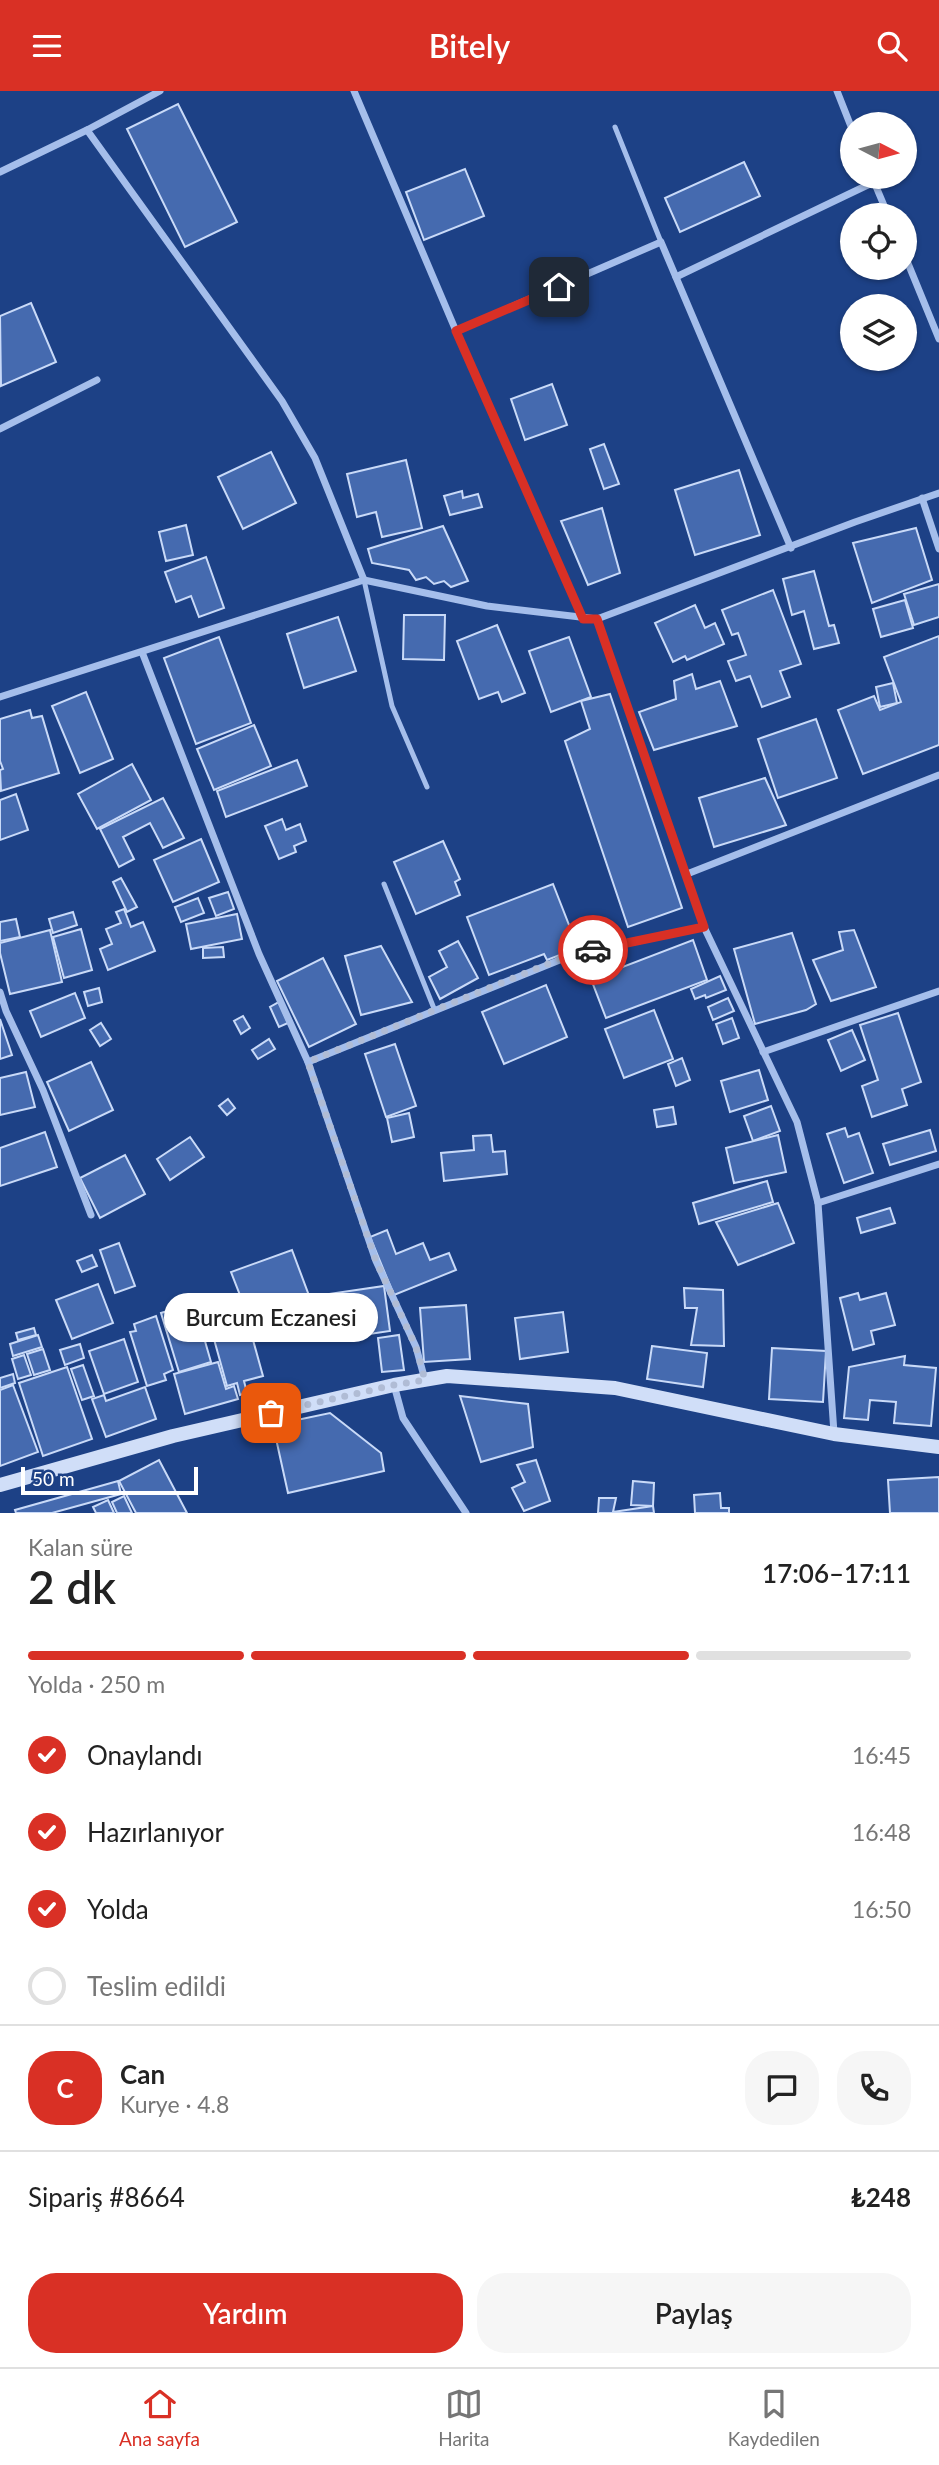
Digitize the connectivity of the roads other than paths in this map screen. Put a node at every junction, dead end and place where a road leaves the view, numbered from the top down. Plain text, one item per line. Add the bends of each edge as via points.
1 (160, 91) edge
2 (354, 91) edge
3 (836, 91) edge
4 (845, 112) edge
5 (615, 127) dead end
6 (87, 130) junction
7 (0, 172) edge
8 (853, 189) edge
9 (661, 242) junction
10 (676, 277) junction
11 (915, 280) edge
12 (456, 331) junction
13 (939, 339) edge
14 (97, 380) dead end
15 (0, 429) edge
16 (939, 493) edge
17 (922, 498) junction
18 (791, 548) junction
19 (939, 549) edge
20 (364, 580) junction
21 (583, 619) junction
22 (597, 619) junction
23 (142, 652) junction
24 (0, 697) edge
25 (939, 775) edge
26 (426, 787) dead end
27 (687, 874) junction
28 (384, 884) dead end
29 (704, 927) junction
30 (939, 991) edge
31 (0, 992) edge
32 (435, 1011) junction
33 (762, 1052) junction
34 (308, 1062) junction
35 (939, 1164) edge
36 (818, 1203) junction
37 (91, 1215) dead end
38 (425, 1380) junction
39 (394, 1385) junction
40 (834, 1434) junction
41 (939, 1447) edge
42 (0, 1485) edge
43 (466, 1513) edge

1 - 6 street
2 - 12 street
3 - 4 street
5 - 9 lane
6 - 7 street
6 - 20 street via 282,401 315,458
8 - 10 street
9 - 10 street
9 - 12 street
10 - 18 street
11 - 13 street
12 - 21 street
14 - 15 street
16 - 17 street
17 - 18 street
17 - 19 street
18 - 22 street
20 - 21 street via 487,606
20 - 23 street
20 - 26 lane via 392,706
21 - 22 street
22 - 27 street
23 - 24 street
23 - 34 street via 259,954
25 - 27 street
27 - 29 street
28 - 32 lane
29 - 32 street via 572,954
29 - 33 street
30 - 33 street
31 - 37 street
32 - 34 street
33 - 36 street via 797,1122
34 - 38 street via 376,1261 416,1347
35 - 36 street
36 - 40 street
38 - 39 street
38 - 40 street via 447,1377 615,1388
39 - 42 street via 173,1436
39 - 43 street via 403,1418
40 - 41 street

